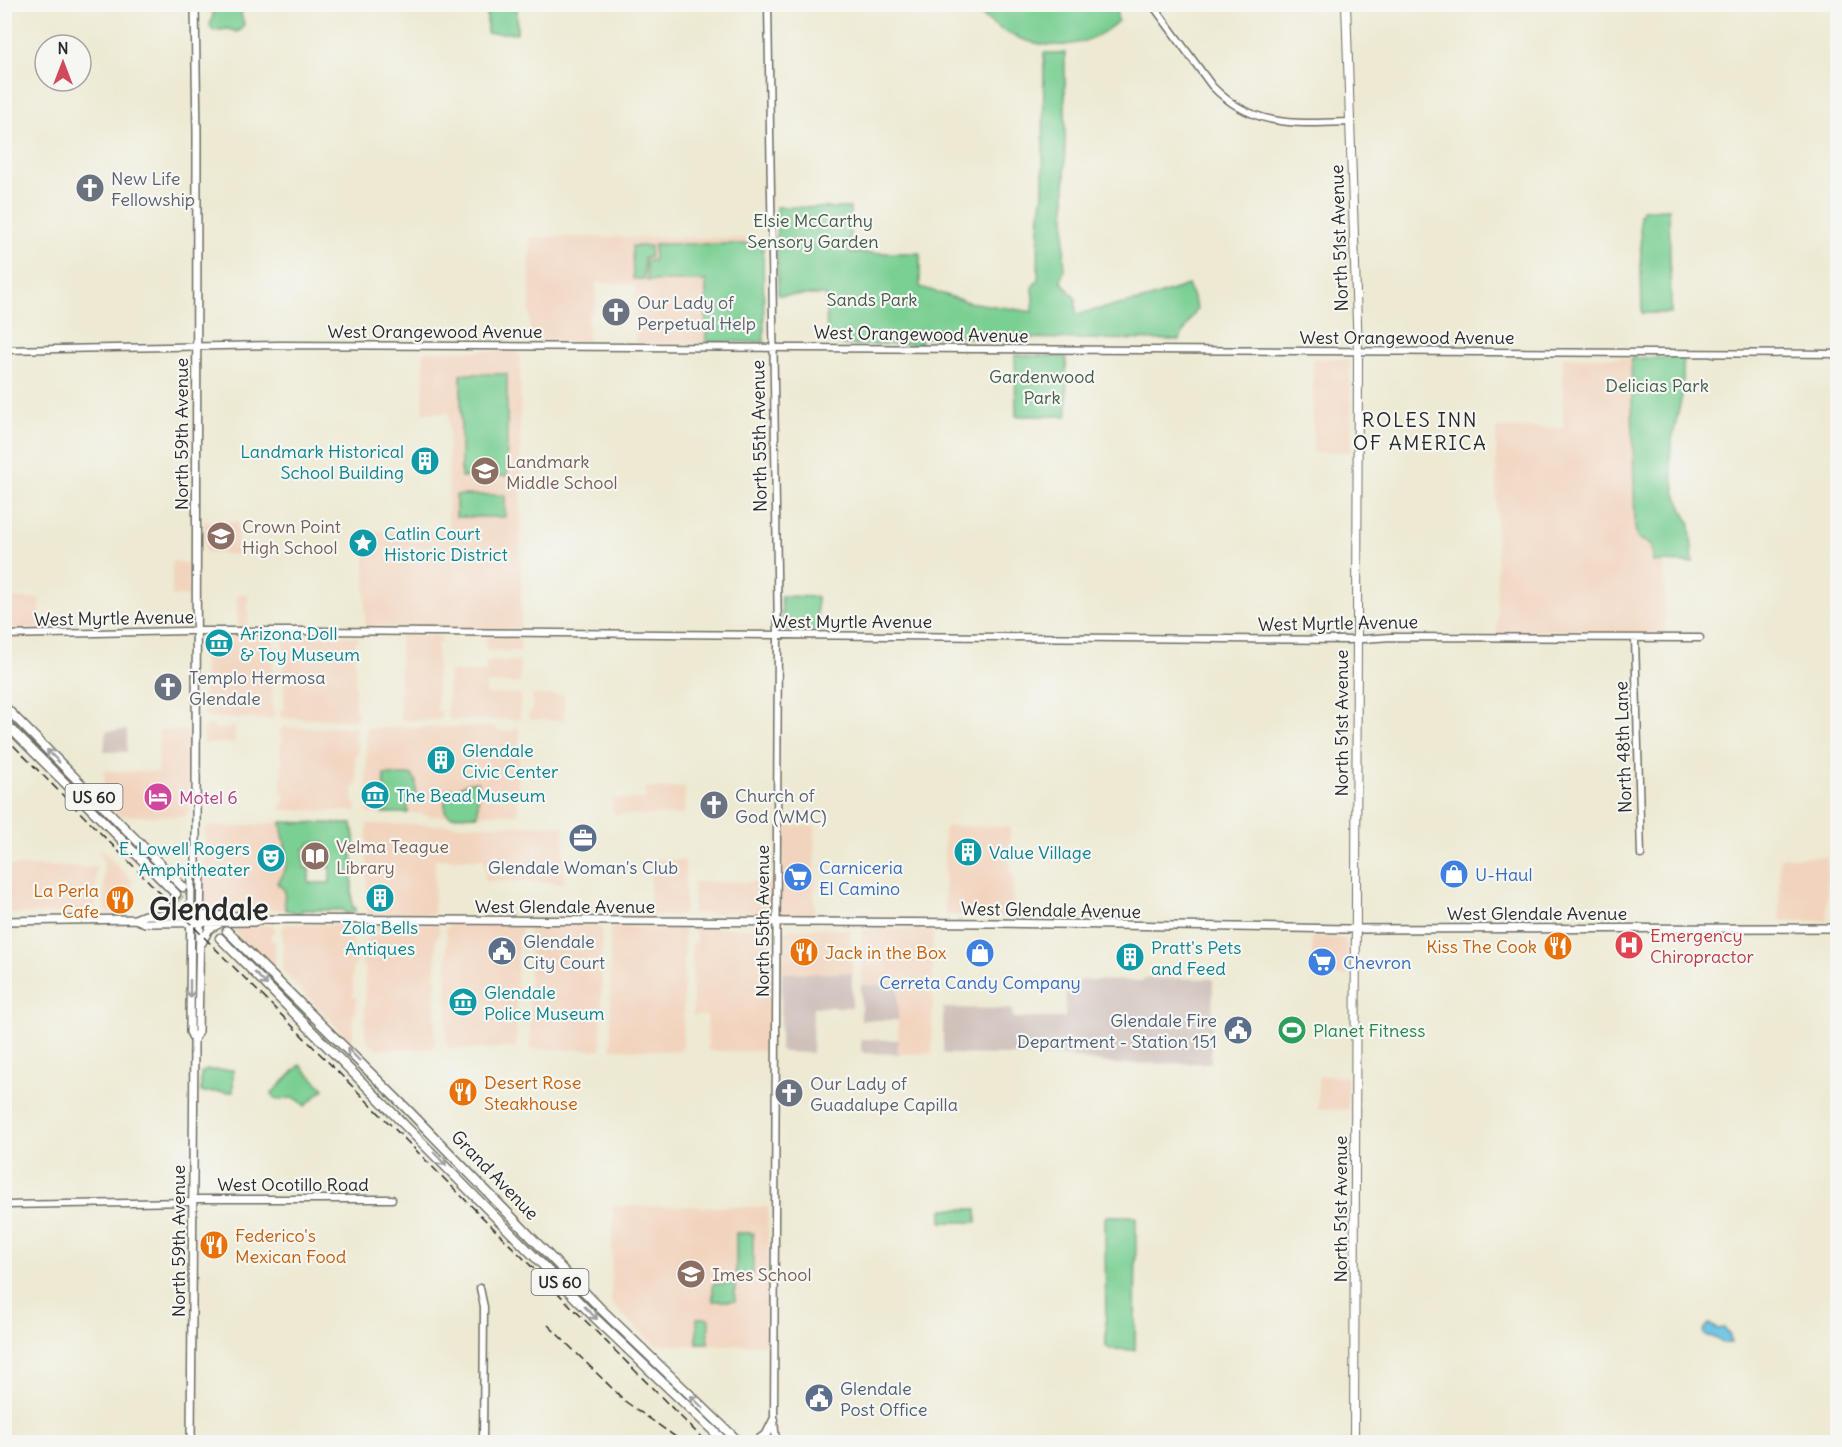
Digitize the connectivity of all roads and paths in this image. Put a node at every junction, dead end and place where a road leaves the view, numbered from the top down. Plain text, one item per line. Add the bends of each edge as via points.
1 (195, 4) edge
2 (768, 4) edge
3 (1152, 4) edge
4 (1346, 4) edge
5 (1350, 122) junction
6 (196, 346) junction
7 (772, 348) junction
8 (4, 350) edge
9 (1358, 352) junction
10 (1838, 354) edge
11 (195, 632) junction
12 (4, 635) edge
13 (778, 635) junction
14 (1635, 638) junction
15 (1700, 638) dead end
16 (1357, 639) junction
17 (4, 706) edge
18 (4, 722) edge
19 (1641, 855) dead end
20 (196, 864) junction
21 (191, 919) junction
22 (200, 919) junction
23 (264, 919) junction
24 (4, 921) edge
25 (777, 922) junction
26 (1838, 928) edge
27 (1355, 929) junction
28 (223, 930) junction
29 (199, 961) junction
30 (194, 1040) junction
31 (392, 1199) dead end
32 (193, 1200) junction
33 (4, 1205) edge
34 (480, 1288) dead end
35 (774, 1420) junction
36 (729, 1433) junction
37 (191, 1443) edge
38 (483, 1443) edge
39 (725, 1443) edge
40 (739, 1443) edge
41 (748, 1443) edge
42 (756, 1443) edge
43 (776, 1443) edge
44 (1354, 1443) edge

1 - 6 main road, North 59th Avenue
2 - 7 street, North 55th Avenue
3 - 5 street via 1212,86 1239,108 1280,122
4 - 5 main road, North 51st Avenue
5 - 9 main road, North 51st Avenue
6 - 7 street, West Orangewood Avenue
6 - 8 street, West Orangewood Avenue
6 - 11 main road, North 59th Avenue
7 - 9 street, West Orangewood Avenue
7 - 13 street, North 55th Avenue
9 - 10 street, West Orangewood Avenue
9 - 16 main road, North 51st Avenue
11 - 12 street, West Myrtle Avenue
11 - 13 street, West Myrtle Avenue
11 - 20 main road, North 59th Avenue
13 - 16 street, West Myrtle Avenue
13 - 25 street, North 55th Avenue
14 - 15 street, West Myrtle Avenue
14 - 16 street, West Myrtle Avenue
14 - 19 street, North 48th Lane
16 - 27 main road, North 51st Avenue
18 -> 17 highway, US 60 via 180,890
20 - 21 main road, North 59th Avenue via 191,870
20 - 22 main road, North 59th Avenue via 201,870
21 - 22 main road, West Glendale Avenue
21 - 24 main road, West Glendale Avenue via 145,923 135,919
21 -> 30 main road, North 59th Avenue via 190,1032
22 - 23 main road, West Glendale Avenue
22 - 28 main road, West Glendale Avenue
22 - 29 main road, North 59th Avenue
23 - 25 main road, West Glendale Avenue
23 - 28 main road, West Glendale Avenue
25 - 27 main road, West Glendale Avenue
25 - 35 street, North 55th Avenue
26 - 27 main road, West Glendale Avenue
27 - 44 main road, North 51st Avenue
28 - 29 main road via 214,926 207,933
36 -> 28 highway, Grand Avenue / US 60
28 -> 39 highway, Grand Avenue / US 60 via 593,1316
29 - 30 main road, North 59th Avenue via 198,1032
30 - 32 main road, North 59th Avenue
31 - 32 street, West Ocotillo Road
32 - 33 street, West Ocotillo Road
32 - 37 main road, North 59th Avenue
34 - 38 street via 484,1307
35 - 42 highway via 767,1434
35 - 43 street, North 55th Avenue
36 - 40 highway, Grand Avenue / US 60
36 - 41 highway

